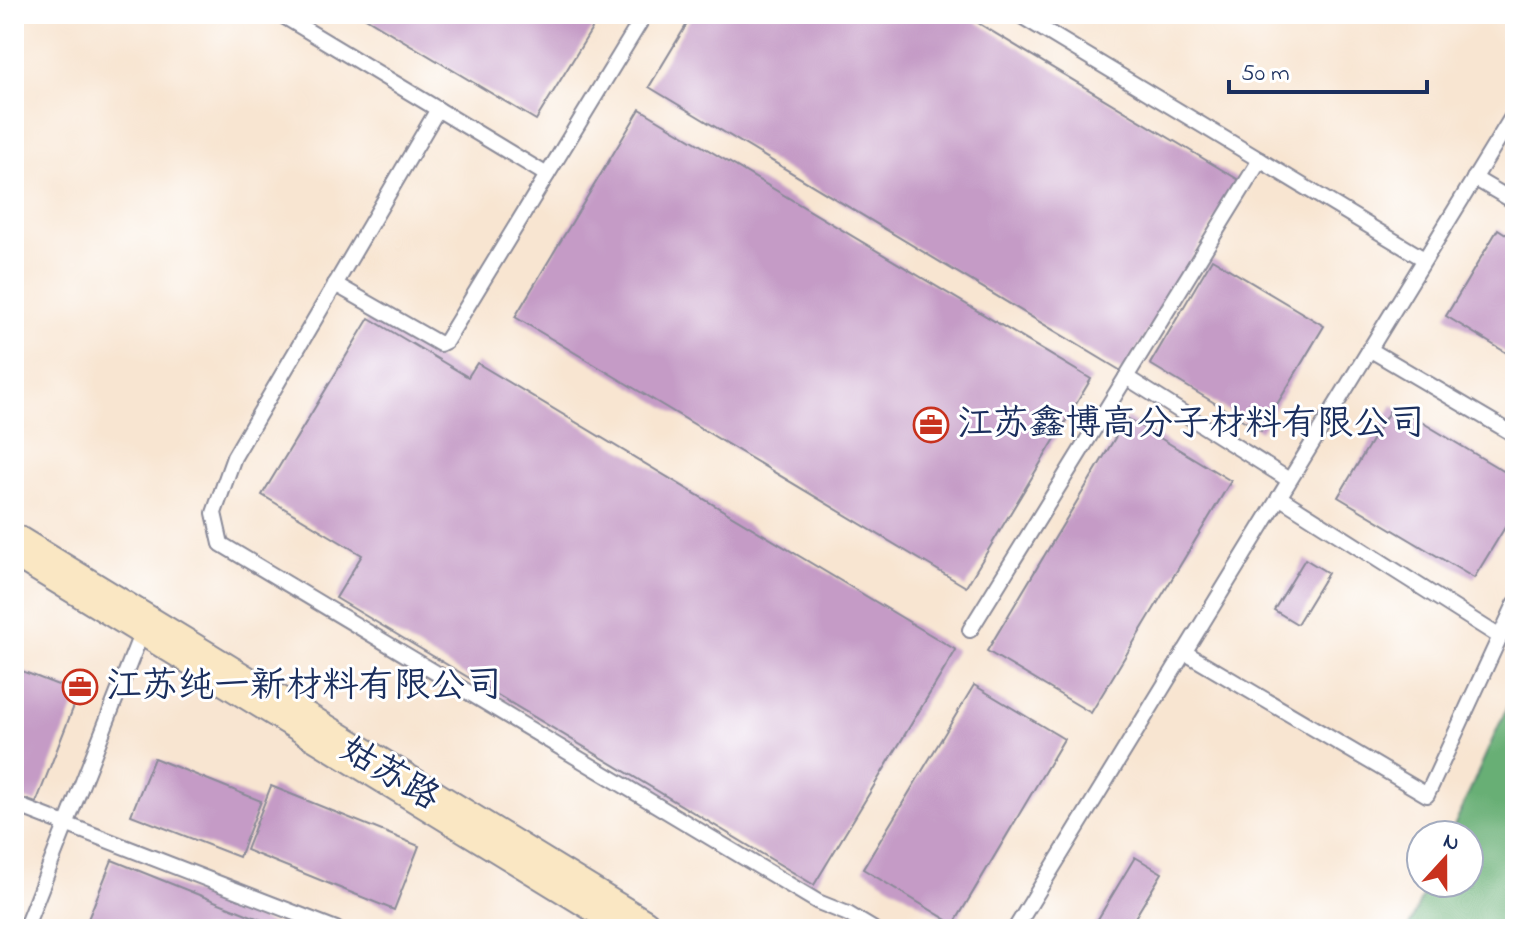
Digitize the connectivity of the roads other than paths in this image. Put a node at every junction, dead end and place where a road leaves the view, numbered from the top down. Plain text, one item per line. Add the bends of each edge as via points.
1 (280, 14) edge
2 (645, 14) edge
3 (1018, 14) edge
4 (438, 109) junction
5 (1515, 112) edge
6 (1260, 160) junction
7 (547, 175) junction
8 (1474, 178) junction
9 (1515, 202) edge
10 (1424, 259) junction
11 (335, 284) junction
12 (1369, 349) junction
13 (1126, 377) junction
14 (1515, 435) edge
15 (1289, 480) junction
16 (1279, 497) junction
17 (14, 545) edge
18 (1515, 604) edge
19 (144, 625) junction
20 (970, 630) dead end
21 (1500, 637) junction
22 (1184, 652) junction
23 (14, 804) edge
24 (66, 825) junction
25 (25, 929) edge
26 (336, 929) edge
27 (641, 929) edge
28 (873, 929) edge
29 (1015, 929) edge

1 - 4 lane
2 - 7 lane
3 - 6 lane
4 - 7 lane
4 - 11 lane
5 - 8 lane
6 - 10 lane
6 - 13 lane
7 - 11 lane via 446,341 440,344
8 - 9 lane
8 - 10 lane
10 - 12 lane
11 - 28 lane via 234,457 214,513 221,544 818,902
12 - 14 lane
12 - 15 lane
13 - 15 lane
13 - 20 lane
15 - 16 lane
16 - 21 lane
16 - 22 lane
17 - 19 street, 姑苏路
18 - 21 lane
19 - 24 lane
19 - 27 street, 姑苏路
21 - 22 lane via 1427,795
22 - 29 lane
23 - 24 lane
24 - 25 lane
24 - 26 lane

